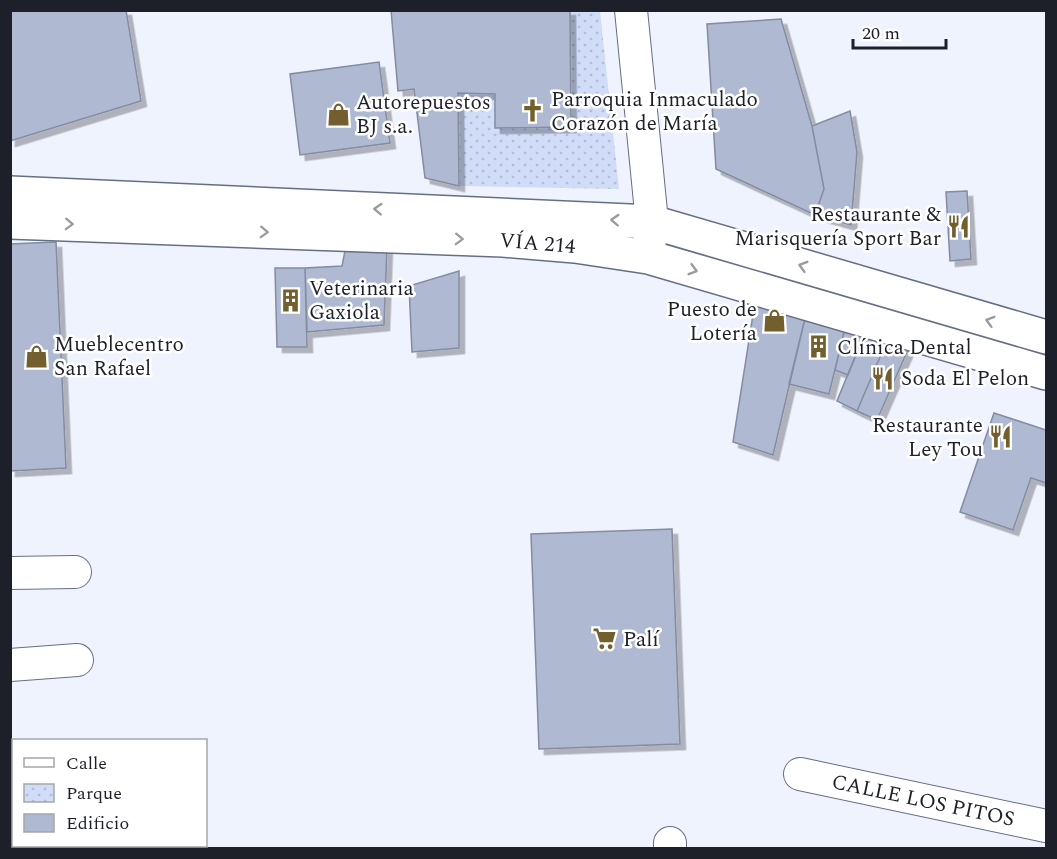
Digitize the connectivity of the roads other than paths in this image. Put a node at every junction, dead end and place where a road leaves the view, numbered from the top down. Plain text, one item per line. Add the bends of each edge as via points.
1 (631, 10) edge
2 (10, 193) edge
3 (10, 222) edge
4 (652, 222) junction
5 (648, 257) junction
6 (1047, 338) edge
7 (1047, 373) edge
8 (75, 572) dead end
9 (10, 573) edge
10 (77, 660) dead end
11 (10, 665) edge
12 (800, 774) dead end
13 (1047, 826) edge

1 - 4 street
4 -> 2 main road, VÍA 214
3 -> 5 main road, VÍA 214 via 503,240
4 - 5 street
6 -> 4 main road, VÍA 214
5 -> 7 main road, VÍA 214
8 - 9 street
10 - 11 street
12 - 13 street, CALLE LOS PITOS

